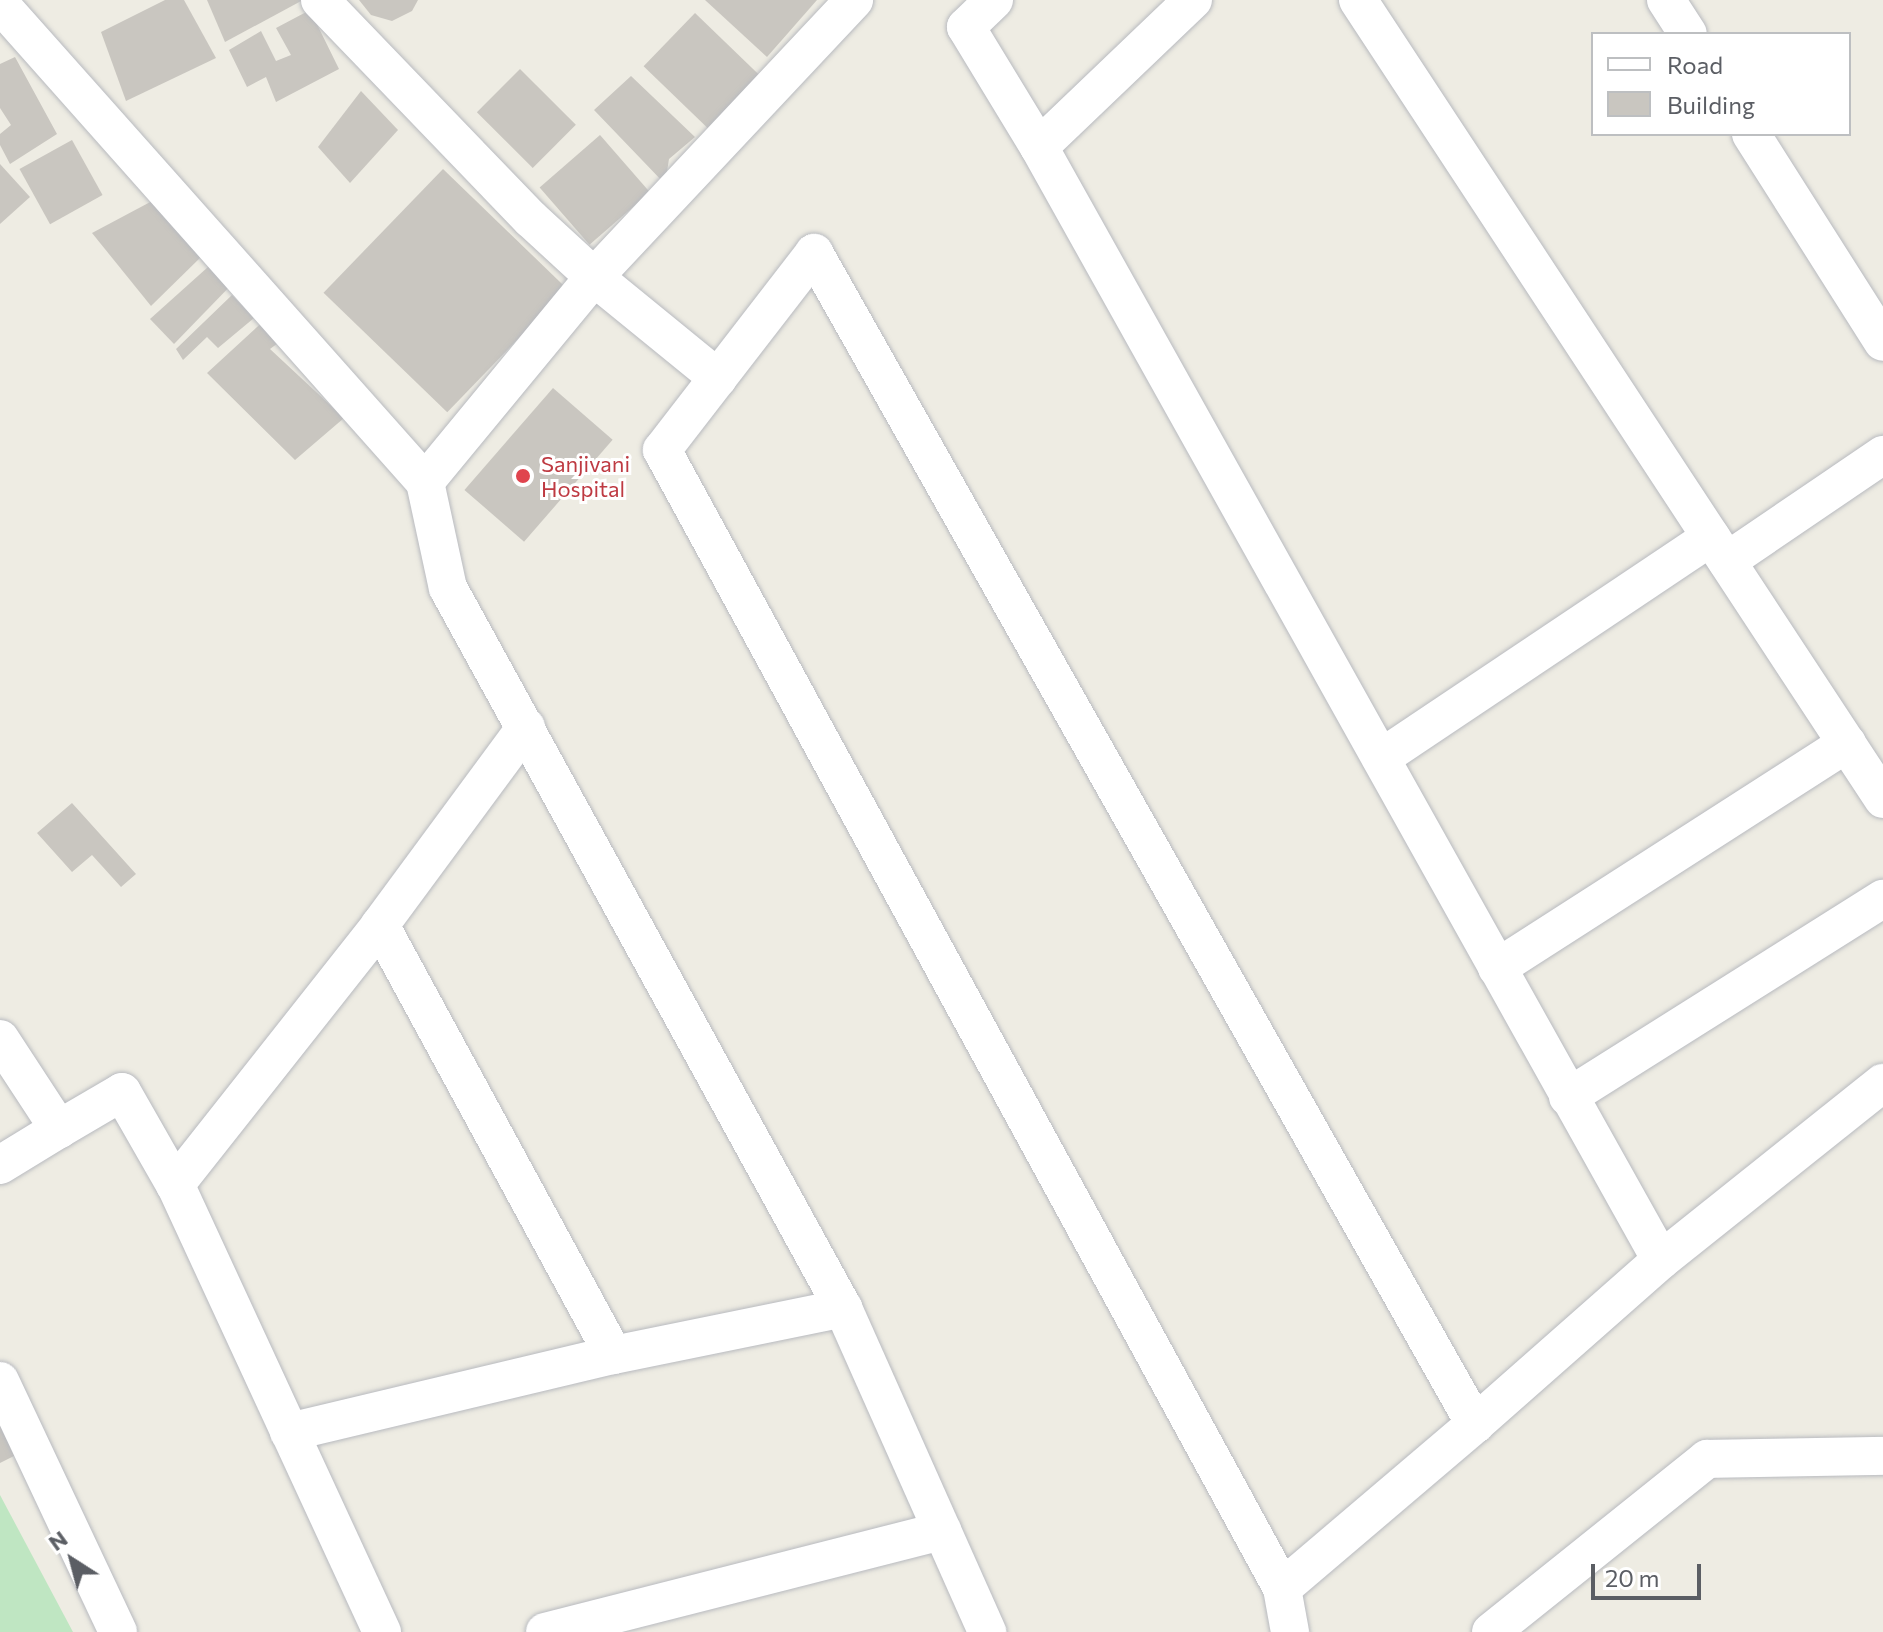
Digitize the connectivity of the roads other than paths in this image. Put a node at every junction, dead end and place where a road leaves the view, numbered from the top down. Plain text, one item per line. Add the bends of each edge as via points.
1 (11, 0) edge
2 (320, 0) edge
3 (854, 0) edge
4 (994, 0) edge
5 (1193, 0) edge
6 (1358, 0) edge
7 (1666, 0) edge
8 (0, 5) edge
9 (1687, 32) edge
10 (1752, 136) edge
11 (1039, 147) junction
12 (594, 277) junction
13 (1883, 342) edge
14 (718, 378) junction
15 (1883, 455) edge
16 (425, 482) junction
17 (1719, 549) junction
18 (526, 727) junction
19 (1847, 743) junction
20 (1381, 758) junction
21 (1883, 799) edge
22 (1883, 899) edge
23 (380, 925) junction
24 (1497, 968) junction
25 (0, 1039) edge
26 (1883, 1083) edge
27 (1568, 1097) junction
28 (59, 1129) junction
29 (0, 1165) edge
30 (175, 1185) junction
31 (1661, 1260) junction
32 (843, 1308) junction
33 (613, 1355) junction
34 (0, 1381) edge
35 (1475, 1424) junction
36 (289, 1432) junction
37 (1883, 1456) edge
38 (942, 1531) junction
39 (1282, 1588) junction
40 (118, 1632) edge
41 (382, 1632) edge
42 (545, 1632) edge
43 (987, 1632) edge
44 (1290, 1632) edge
45 (1491, 1632) edge

1 - 8 street
2 - 12 street via 531,219
3 - 12 street
4 - 11 street via 966,27
5 - 11 street
6 - 17 street
7 - 9 street
8 - 16 street
10 - 13 street
11 - 20 street
12 - 14 street
12 - 16 street
14 - 35 street via 814,253
14 - 39 street via 662,450
15 - 17 street
16 - 18 street via 448,588
17 - 19 street
17 - 20 street
18 - 23 street
18 - 32 street
19 - 21 street
19 - 24 street
20 - 24 street
22 - 27 street
23 - 30 street
23 - 33 street
24 - 27 street
25 - 28 street
26 - 31 street
27 - 31 street
28 - 29 street
28 - 30 street via 122,1092
30 - 36 street
31 - 35 street
32 - 33 street
32 - 38 street
33 - 36 street
34 - 40 street
35 - 39 street
36 - 41 street
37 - 45 street via 1707,1459
38 - 42 street
38 - 43 street
39 - 44 street

